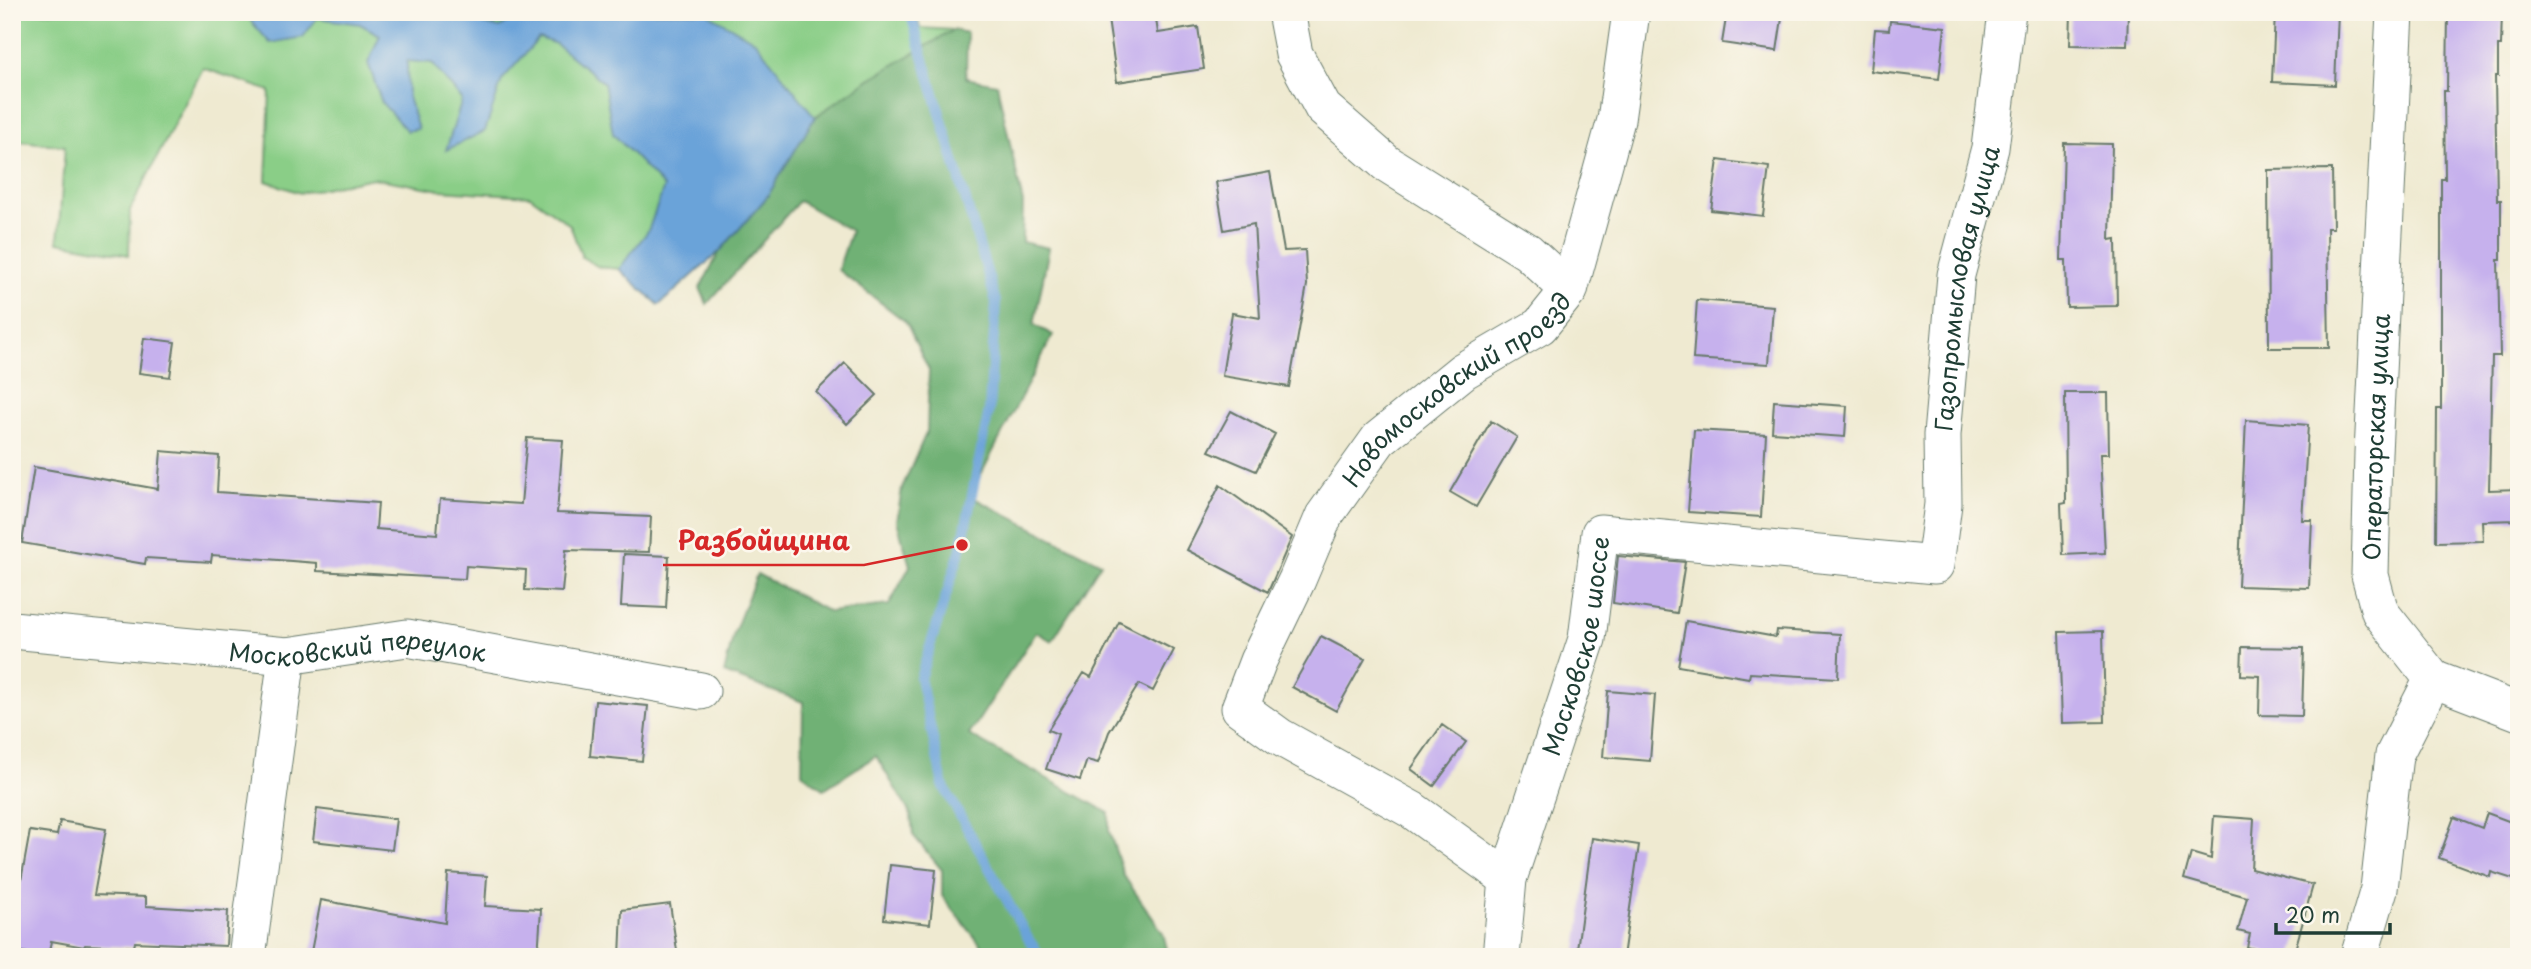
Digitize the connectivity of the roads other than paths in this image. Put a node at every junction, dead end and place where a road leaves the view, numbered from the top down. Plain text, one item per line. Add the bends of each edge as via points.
1 (1286, 12) edge
2 (1631, 12) edge
3 (2007, 12) edge
4 (2395, 12) edge
5 (1569, 290) junction
6 (1935, 565) joint
7 (12, 630) edge
8 (288, 656) junction
9 (2433, 680) junction
10 (701, 691) dead end
11 (2519, 712) edge
12 (1508, 879) junction
13 (247, 957) edge
14 (1502, 957) edge
15 (2359, 957) edge

1 - 5 street, Новомосковский проезд via 1294,54 1323,108 1386,163 1528,253
2 - 5 street via 1616,120
3 - 6 street, Газопромысловая улица via 1990,148 1956,275 1942,435 1943,504
4 - 9 street, Операторская улица via 2370,575 2380,612
5 - 12 street, Новомосковский проезд via 1540,326 1463,370 1378,439 1324,516 1240,708 1280,737 1412,810
6 - 12 street, Московское шоссе via 1600,533 1587,639
7 - 8 street, Московский переулок
8 - 10 street, Московский переулок via 407,638
8 - 13 street
9 - 11 street
9 - 15 street via 2394,755 2379,889
12 - 14 street, Московское шоссе

